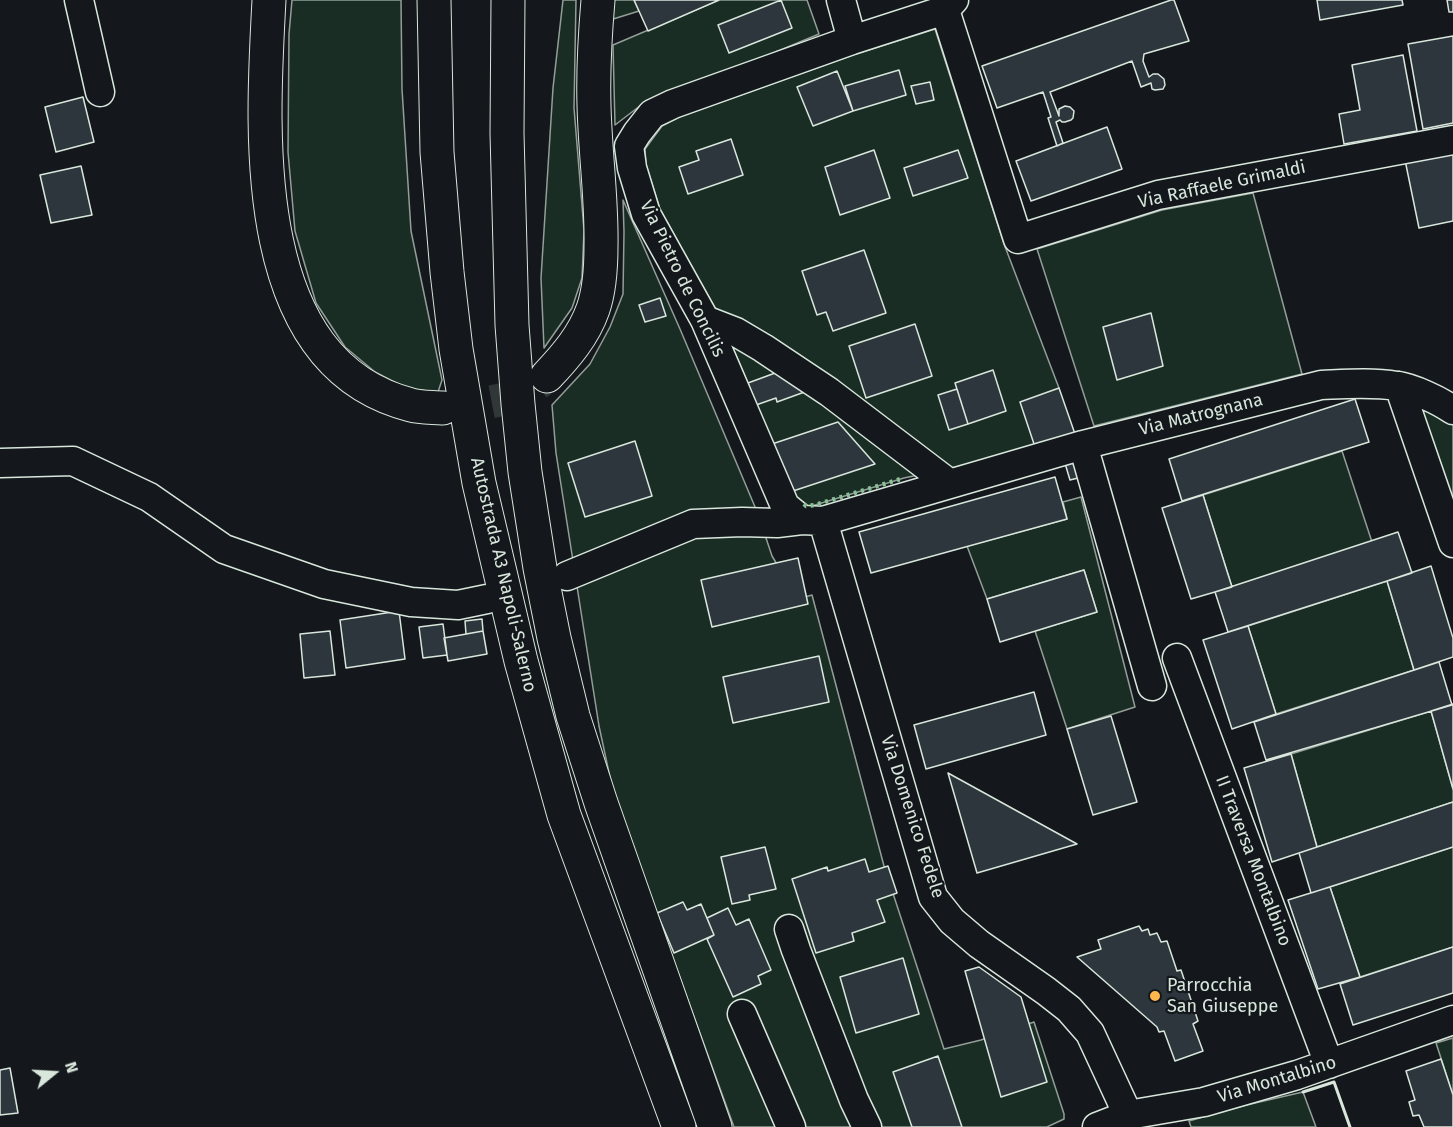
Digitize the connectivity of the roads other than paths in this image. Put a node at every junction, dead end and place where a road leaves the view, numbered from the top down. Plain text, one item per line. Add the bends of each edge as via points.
1 (79, 0) edge
2 (269, 0) edge
3 (413, 0) edge
4 (434, 0) edge
5 (508, 0) edge
6 (598, 0) edge
7 (841, 0) edge
8 (950, 5) edge
9 (852, 40) junction
10 (100, 92) dead end
11 (1453, 140) edge
12 (447, 272) junction
13 (705, 320) junction
14 (547, 376) tunnel mouth
15 (1399, 386) junction
16 (443, 408) tunnel mouth
17 (1453, 410) edge
18 (1083, 445) junction
19 (0, 463) edge
20 (950, 484) junction
21 (813, 521) junction
22 (1453, 543) edge
23 (567, 576) dead end
24 (487, 599) dead end
25 (1177, 658) dead end
26 (1152, 686) dead end
27 (789, 929) dead end
28 (742, 1014) dead end
29 (1453, 1020) edge
30 (1329, 1064) junction
31 (1126, 1121) edge
32 (680, 1127) edge
33 (715, 1127) edge
34 (790, 1127) edge
35 (867, 1127) edge
36 (1097, 1127) edge

1 - 10 street
2 - 16 highway via 265,103 270,198 283,270 295,303 312,333 351,377 394,400
3 - 12 highway via 413,74 426,178
4 - 12 highway, Autostrada A3 Napoli-Salerno via 437,152
5 - 33 highway, Autostrada A3 Napoli-Salerno via 512,325 525,472 540,568 573,716
6 - 14 highway via 594,105 601,233 598,290 582,334
7 - 9 street
8 - 9 street, Via Pietro de Concilis
8 - 11 street, Via Raffaele Grimaldi via 1018,239 1158,195
9 - 13 street, Via Pietro de Concilis via 652,114 630,146 632,168 646,214
12 - 32 highway, Autostrada A3 Napoli-Salerno via 479,483 521,661 564,815
13 - 20 street via 736,332 789,365
13 - 21 street, Via Pietro de Concilis via 785,506
15 - 17 street, Via Matrognana
15 - 18 street, Via Matrognana via 1321,385
15 - 22 street
18 - 20 street, Via Matrognana
18 - 26 street
19 - 24 street via 73,460 149,497 224,549 324,584 411,602 459,605
20 - 21 street, Via Matrognana
21 - 23 street, Via Matrognana via 693,524
21 - 31 street, Via Domenico Fedele via 933,897 961,929 1068,1009 1090,1033
25 - 30 street, II Traversa Montalbino
27 - 35 street via 849,1090
28 - 34 street
29 - 30 street, Via Montalbino
30 - 31 street, Via Montalbino
31 - 36 street, Via Montalbino

